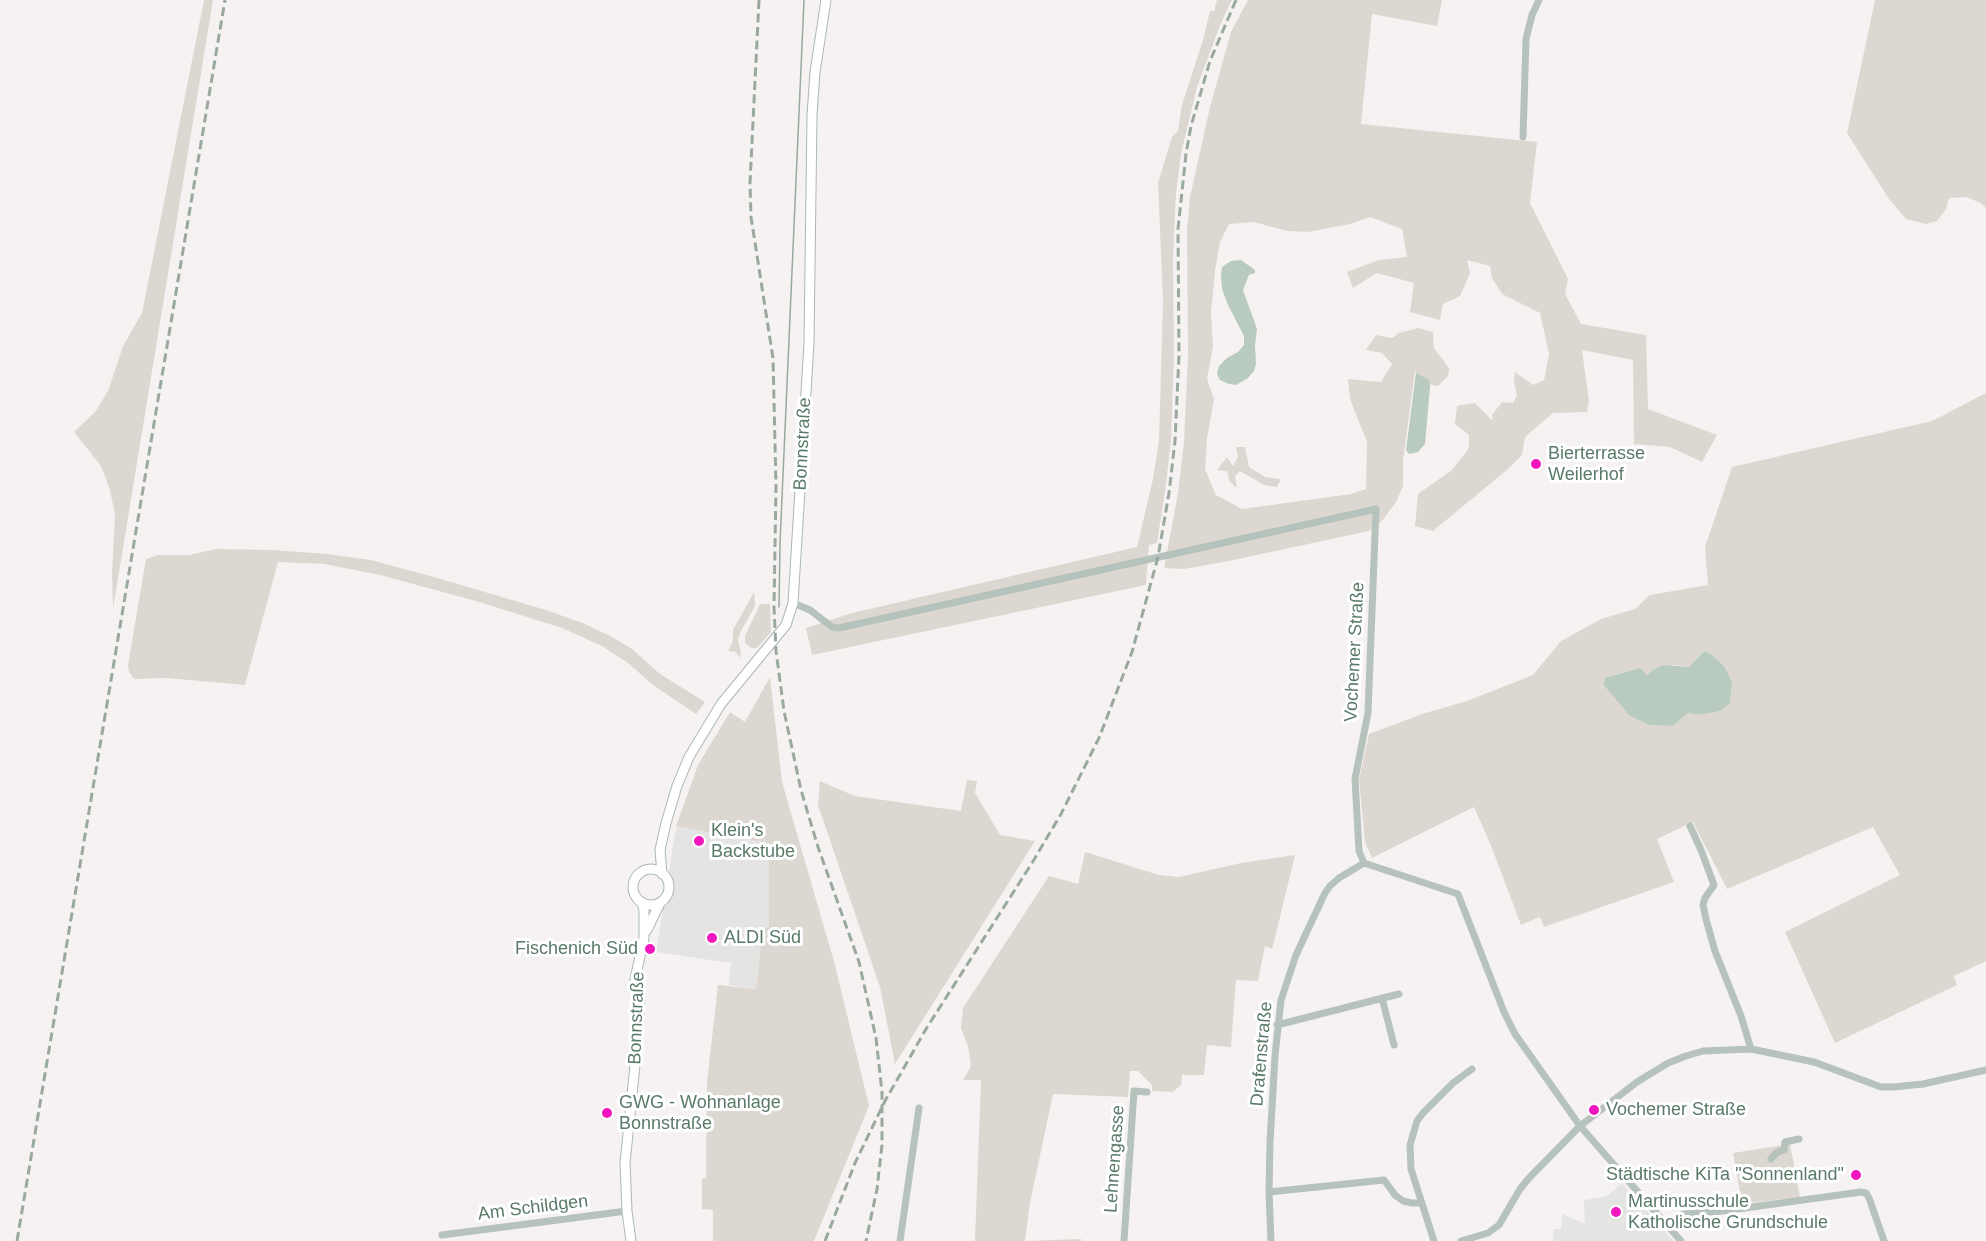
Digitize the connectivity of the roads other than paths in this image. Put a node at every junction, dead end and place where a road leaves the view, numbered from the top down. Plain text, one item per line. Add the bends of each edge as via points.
1 (826, 0) edge
2 (1539, 0) edge
3 (1523, 137) dead end
4 (793, 603) junction
5 (1690, 826) dead end
6 (660, 850) junction
7 (1364, 864) junction
8 (645, 871) junction
9 (663, 874) junction
10 (642, 902) junction
11 (660, 903) junction
12 (644, 938) junction
13 (1399, 994) dead end
14 (1382, 998) junction
15 (1278, 1025) junction
16 (1394, 1045) dead end
17 (1751, 1049) junction
18 (1472, 1069) dead end
19 (1986, 1070) edge
20 (1147, 1092) dead end
21 (920, 1108) dead end
22 (1580, 1126) junction
23 (1799, 1140) dead end
24 (1771, 1159) dead end
25 (1269, 1192) junction
26 (1421, 1203) junction
27 (627, 1211) junction
28 (1666, 1224) junction
29 (442, 1235) dead end
30 (631, 1241) edge
31 (900, 1241) edge
32 (1124, 1241) edge
33 (1271, 1241) edge
34 (1434, 1241) edge
35 (1461, 1241) edge
36 (1681, 1241) edge
37 (1884, 1241) edge

1 - 4 main road, Bonnstraße via 812,115 809,343
2 - 3 street via 1526,39
4 - 6 main road, Bonnstraße via 786,625 721,704 694,749 677,786
4 - 7 street, Vochemer Straße via 839,628 1376,509 1368,713 1355,779 1359,851
5 - 17 street via 1714,885 1703,905 1706,920
6 - 8 main road, Bonnstraße
6 - 9 main road, Bonnstraße
7 - 15 street, Drafenstraße via 1339,878 1325,893 1287,978
7 - 22 street via 1458,894 1515,1034
8 - 9 main road
8 - 10 main road via 636,878 633,888
9 - 11 main road via 669,890
10 - 11 main road
10 - 12 main road, Bonnstraße
11 - 12 main road, Bonnstraße
12 - 27 main road, Bonnstraße via 635,979 639,999 625,1163
13 - 14 street
14 - 15 street
14 - 16 street
15 - 25 street, Drafenstraße
17 - 19 street via 1814,1062 1881,1087 1923,1084
17 - 22 street via 1703,1051 1668,1063
18 - 26 street via 1433,1101 1417,1121 1410,1145 1411,1169
20 - 32 street, Lehnengasse via 1134,1090
21 - 31 street
22 - 28 street
22 - 35 street via 1520,1189 1499,1225 1488,1233
23 - 24 street via 1785,1142 1784,1150
25 - 26 street via 1384,1180 1403,1200
25 - 33 street, Drafenstraße
26 - 34 street
27 - 29 street, Am Schildgen
27 - 30 main road, Bonnstraße
28 - 36 street
28 - 37 street via 1683,1214 1861,1192 1869,1198

